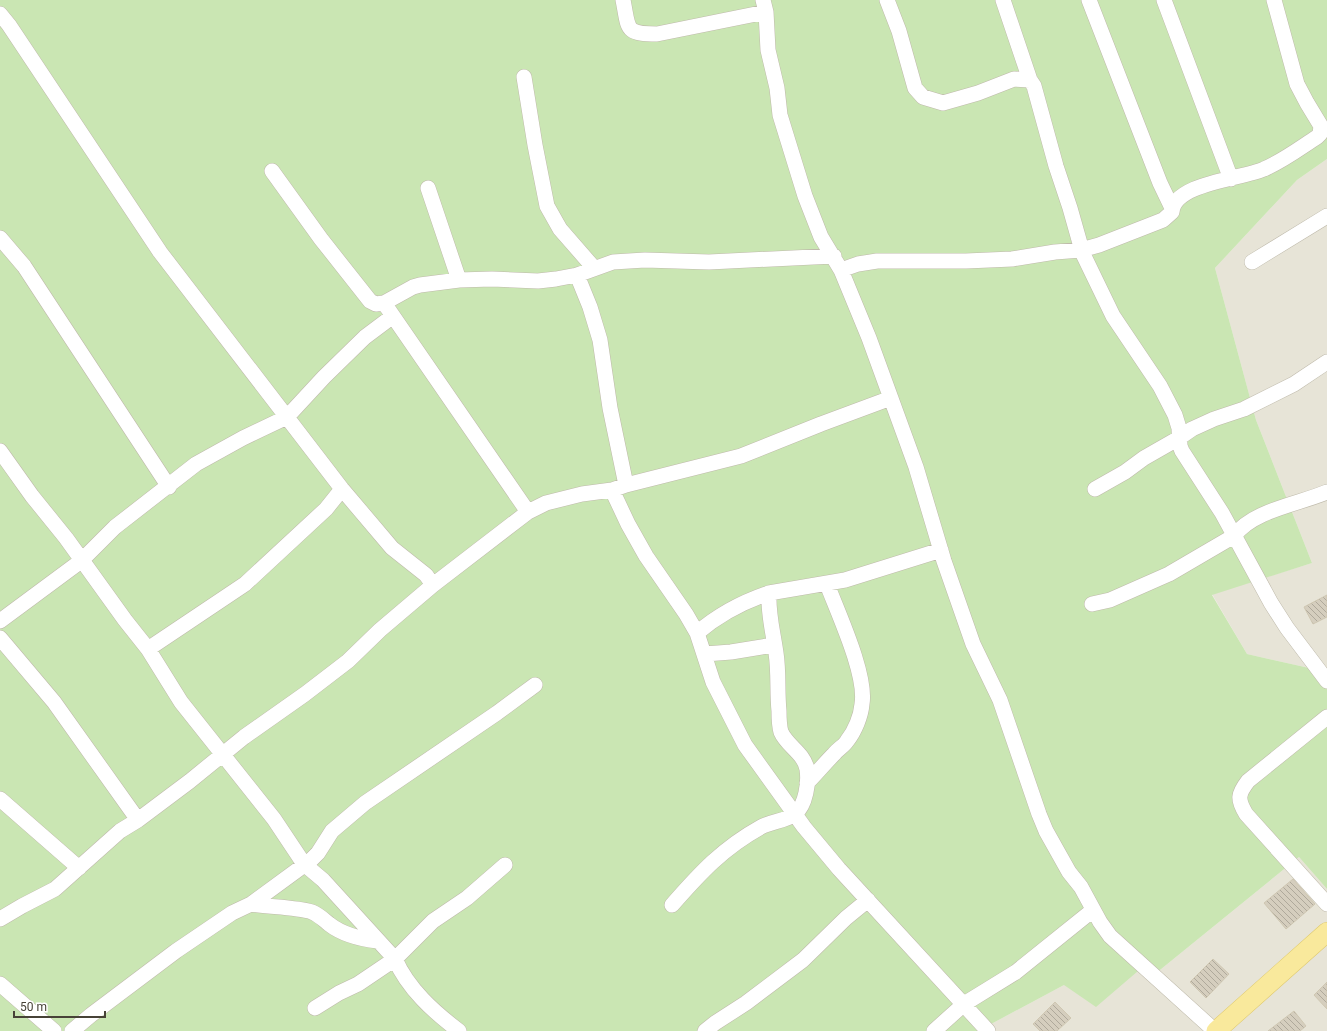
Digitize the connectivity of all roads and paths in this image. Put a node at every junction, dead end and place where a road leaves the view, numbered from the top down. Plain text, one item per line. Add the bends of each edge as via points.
1 (623, 0) edge
2 (887, 0) edge
3 (1003, 0) edge
4 (1089, 0) edge
5 (1164, 0) edge
6 (1274, 0) edge
7 (764, 6) edge
8 (0, 14) edge
9 (524, 77) dead end
10 (1030, 80) junction
11 (1324, 134) edge
12 (272, 171) dead end
13 (1231, 179) junction
14 (428, 188) dead end
15 (1172, 208) junction
16 (1327, 216) edge
17 (0, 238) edge
18 (1081, 250) junction
19 (834, 256) junction
20 (1252, 262) dead end
21 (594, 268) junction
22 (841, 270) junction
23 (577, 275) junction
24 (460, 280) junction
25 (384, 303) junction
26 (393, 316) junction
27 (1327, 362) edge
28 (891, 398) junction
29 (287, 417) junction
30 (1179, 438) junction
31 (0, 451) edge
32 (169, 486) junction
33 (619, 487) junction
34 (342, 489) junction
35 (1095, 489) dead end
36 (1327, 492) edge
37 (528, 512) junction
38 (1234, 536) junction
39 (941, 550) junction
40 (81, 561) junction
41 (827, 584) junction
42 (433, 585) junction
43 (769, 593) junction
44 (1092, 604) dead end
45 (0, 621) edge
46 (697, 634) junction
47 (0, 638) edge
48 (774, 645) junction
49 (148, 649) junction
50 (705, 654) junction
51 (1327, 681) edge
52 (535, 685) dead end
53 (1327, 717) edge
54 (223, 754) junction
55 (808, 783) junction
56 (0, 799) edge
57 (795, 814) junction
58 (138, 820) junction
59 (304, 864) junction
60 (505, 865) dead end
61 (79, 868) junction
62 (868, 900) junction
63 (251, 904) junction
64 (1327, 904) edge
65 (672, 905) dead end
66 (1093, 910) junction
67 (0, 919) edge
68 (1327, 932) edge
69 (378, 941) junction
70 (395, 959) junction
71 (0, 984) edge
72 (964, 1004) junction
73 (315, 1008) dead end
74 (54, 1031) edge
75 (72, 1031) edge
76 (459, 1031) edge
77 (705, 1031) edge
78 (934, 1031) edge
79 (988, 1031) edge
80 (1216, 1031) edge

1 - 7 street via 628,26 633,32 640,34 657,34
2 - 10 street via 899,31 915,88 923,97 943,103 1014,79
3 - 10 street
4 - 15 street
5 - 13 street
6 - 11 street via 1297,84
7 - 19 street via 768,50 785,133 821,237
8 - 29 street via 160,252
9 - 21 street via 548,206 560,229
10 - 18 street via 1034,86
11 - 13 street via 1254,174
12 - 25 street via 370,301 376,304
13 - 15 street via 1204,184 1176,200
14 - 24 street
15 - 18 street via 1172,212 1163,220
16 - 20 street
17 - 32 street via 24,266
18 - 22 street via 1012,259 877,261
18 - 30 street via 1113,316 1160,386 1175,415
19 - 21 street via 709,262 645,260 613,262
19 - 22 street
21 - 23 street
22 - 28 street
23 - 24 street via 538,281
23 - 33 street via 600,340
24 - 25 street via 413,287
25 - 26 street
26 - 29 street via 365,337
26 - 37 street
27 - 30 street via 1294,384 1244,409 1192,429
28 - 33 street via 741,456
28 - 39 street via 916,466
29 - 32 street via 196,464
29 - 34 street
30 - 35 street
30 - 38 street via 1182,451
31 - 40 street
32 - 40 street via 116,527
33 - 37 street via 546,503
33 - 46 street via 628,524
34 - 42 street via 392,548 426,575
34 - 49 street via 326,509 245,584
36 - 38 street via 1267,513 1245,524
37 - 42 street
38 - 44 street via 1169,574 1110,600
38 - 51 street via 1287,628
39 - 41 street
39 - 66 street via 972,644 1000,700 1046,831
40 - 45 street
40 - 49 street
41 - 43 street
41 - 55 street via 860,676 862,704 856,725 847,741
42 - 54 street via 348,660
43 - 46 street via 731,609 711,621
43 - 48 street
46 - 50 street
47 - 58 street via 54,702
48 - 50 street
48 - 55 street via 781,730 805,762
49 - 54 street via 181,702
50 - 57 street via 713,682 745,745
52 - 59 street via 364,803 332,831 318,853
53 - 64 street via 1248,781 1239,798 1246,814
54 - 58 street
54 - 59 street via 274,819
55 - 57 street via 804,800
56 - 61 street
57 - 62 street via 839,869
57 - 65 street via 762,826 719,855
58 - 61 street via 120,831
59 - 63 street
59 - 69 street via 323,880
60 - 70 street via 467,898 433,922
61 - 67 street via 55,889
62 - 72 street
62 - 77 street via 803,960
63 - 69 street via 311,912 339,931 365,940
63 - 75 street via 232,913 176,951
66 - 72 street via 1016,972
66 - 80 street via 1110,936
68 - 80 main road
69 - 70 street
70 - 73 street
70 - 76 street via 419,996
71 - 74 street
72 - 78 street
72 - 79 street

